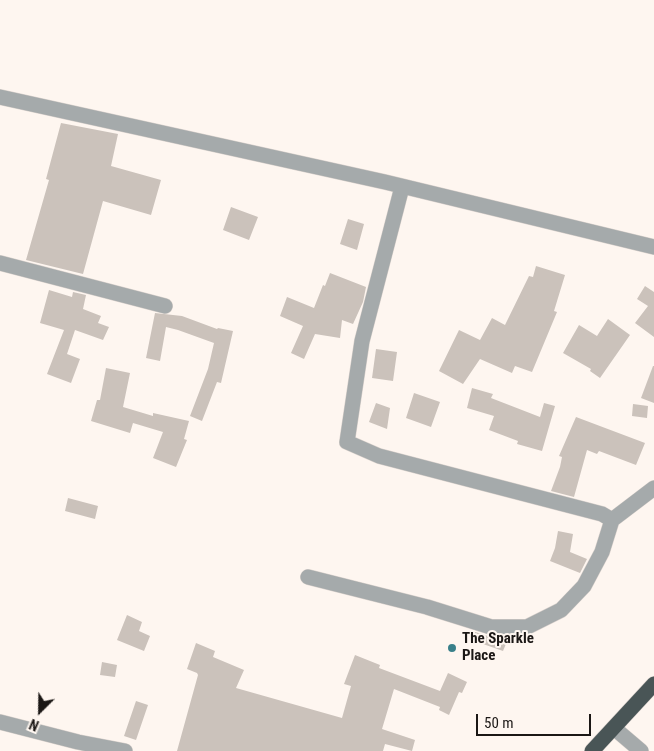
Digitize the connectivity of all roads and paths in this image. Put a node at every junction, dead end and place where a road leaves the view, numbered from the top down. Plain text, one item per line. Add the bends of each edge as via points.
1 (0, 97) edge
2 (402, 187) junction
3 (654, 247) edge
4 (0, 263) edge
5 (165, 306) dead end
6 (654, 488) edge
7 (612, 520) junction
8 (308, 577) dead end
9 (654, 684) edge
10 (0, 722) edge
11 (614, 728) junction
12 (125, 751) edge
13 (592, 751) edge
14 (641, 751) edge

1 - 2 street
2 - 3 street
2 - 7 street via 362,341 348,442 379,456 602,514
4 - 5 street
6 - 7 street
7 - 8 street via 602,552 584,586 562,610 527,627 491,627
9 - 11 highway
10 - 12 street
11 - 13 highway
11 - 14 street

